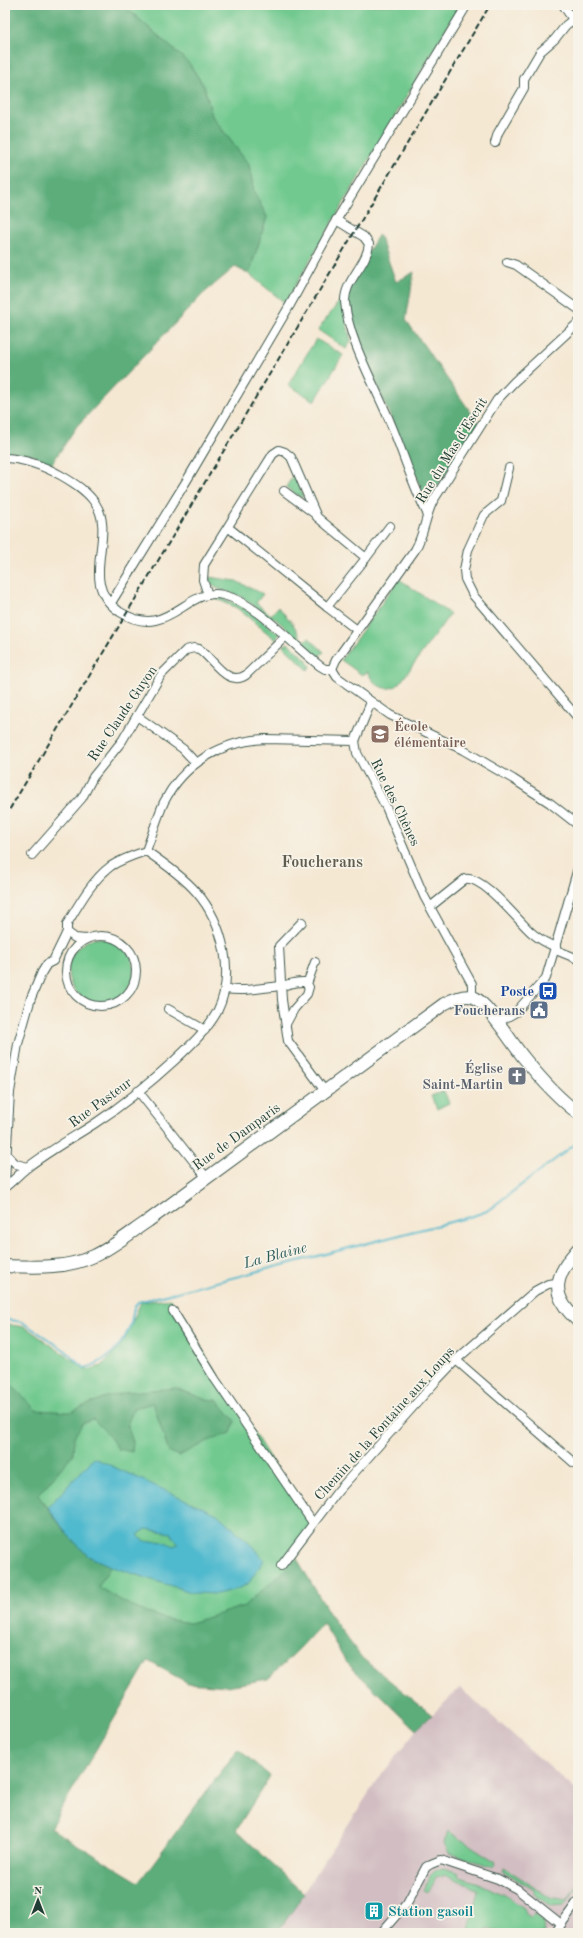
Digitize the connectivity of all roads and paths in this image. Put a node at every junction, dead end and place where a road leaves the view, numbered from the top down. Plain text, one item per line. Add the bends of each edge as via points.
1 (467, 5) edge
2 (565, 7) edge
3 (576, 23) edge
4 (495, 143) dead end
5 (336, 220) junction
6 (507, 262) dead end
7 (578, 309) edge
8 (578, 323) edge
9 (5, 458) edge
10 (509, 468) dead end
11 (284, 491) dead end
12 (427, 513) junction
13 (316, 515) junction
14 (390, 526) dead end
15 (229, 528) junction
16 (366, 558) junction
17 (208, 594) junction
18 (111, 603) junction
19 (327, 607) junction
20 (357, 630) junction
21 (286, 636) junction
22 (332, 669) junction
23 (371, 702) junction
24 (137, 716) junction
25 (578, 718) edge
26 (355, 741) junction
27 (196, 763) junction
28 (578, 825) edge
29 (146, 851) junction
30 (32, 855) dead end
31 (578, 868) edge
32 (430, 907) junction
33 (302, 922) dead end
34 (67, 932) junction
35 (86, 939) junction
36 (556, 948) junction
37 (578, 959) edge
38 (53, 961) junction
39 (315, 962) dead end
40 (66, 976) junction
41 (307, 984) junction
42 (280, 986) junction
43 (226, 989) junction
44 (472, 996) junction
45 (168, 1009) dead end
46 (497, 1023) junction
47 (286, 1025) junction
48 (205, 1030) junction
49 (324, 1090) junction
50 (138, 1091) junction
51 (578, 1113) edge
52 (7, 1155) junction
53 (28, 1167) junction
54 (206, 1177) junction
55 (5, 1182) edge
56 (5, 1187) edge
57 (578, 1249) edge
58 (5, 1266) edge
59 (558, 1283) junction
60 (173, 1311) dead end
61 (578, 1321) edge
62 (456, 1360) junction
63 (574, 1463) dead end
64 (313, 1523) junction
65 (281, 1566) dead end
66 (578, 1901) edge
67 (561, 1924) junction
68 (381, 1933) edge
69 (555, 1933) edge

1 - 5 street
2 - 3 street
3 - 4 street via 566,25 540,52 524,78 524,88 498,133
5 - 12 street via 364,237 369,244 368,252 346,291 348,318 357,347
5 - 18 street via 290,305
6 - 7 street via 516,265
8 - 12 street, Rue du Mas d'Escrit via 497,400
9 - 18 street via 29,461 51,470 79,487 95,503 102,523 99,581 103,594
10 - 25 street via 501,501 484,515 468,550 465,579 474,595
11 - 13 street
12 - 20 street, Rue du Mas d'Escrit via 418,544
13 - 15 street via 291,457 279,450 266,464
13 - 16 street via 321,522
14 - 16 street
15 - 17 street via 204,565 203,580
15 - 19 street
16 - 19 street
17 - 18 street via 168,616 144,622 126,616
17 - 21 street via 217,593 237,600 257,612
19 - 20 street
20 - 22 street, Rue du Mas d'Escrit
21 - 22 street via 320,666
21 - 24 street, Rue Claude Guyon via 240,678 229,677 199,648 186,650 161,675
22 - 23 street via 334,675
23 - 26 street
23 - 28 street via 396,718 493,767 535,793
24 - 27 street via 183,749
24 - 30 street, Rue Claude Guyon via 122,741 93,777 82,798
26 - 27 street via 252,740 215,751
26 - 32 street, Rue des Chênes via 357,752 386,807
27 - 29 street via 168,796
29 - 34 street via 111,866 100,876 78,905 67,924
29 - 43 street, Rue Pasteur via 188,882 210,910 223,943
31 - 36 street
32 - 36 street via 465,878 472,878 483,885 532,933
32 - 44 street, Rue des Chênes via 472,984
33 - 42 street via 279,946
34 - 35 street via 75,938
34 - 38 street
35 - 40 street via 77,944 71,952 67,961
35 - 40 street via 99,935 108,936 126,945 136,963 136,978 132,988 117,1003 96,1006 76,996
36 - 37 street
36 - 46 street via 544,982 516,1012
38 - 40 street
38 - 52 street via 47,964 42,972 31,998 18,1044 10,1092
39 - 41 street
41 - 42 street via 296,982
41 - 47 street via 307,994 294,1009
42 - 43 street
42 - 47 street
43 - 48 street, Rue Pasteur via 217,1012
44 - 46 main road via 485,1005
44 - 49 main road, Rue de Damparis via 462,996 444,1004
45 - 48 street
46 - 51 main road via 542,1079
47 - 49 street via 291,1047
48 - 50 street, Rue Pasteur
49 - 54 main road, Rue de Damparis
50 - 53 street, Rue Pasteur via 96,1123
50 - 54 street
52 - 53 street via 16,1164
52 - 55 street
53 - 56 street, Rue Pasteur
54 - 58 main road, Rue de Damparis via 117,1242 92,1257 64,1265
57 - 59 main road via 562,1269
59 - 61 main road via 561,1300
59 - 62 street, Chemin de la Fontaine aux Loups via 548,1284 535,1291
60 - 64 street via 215,1379
62 - 63 street
62 - 64 street, Chemin de la Fontaine aux Loups via 352,1474
64 - 65 street, Chemin de la Fontaine aux Loups
66 - 67 street
67 - 68 street via 517,1889 498,1879 441,1860 426,1868 411,1896
67 - 69 street

